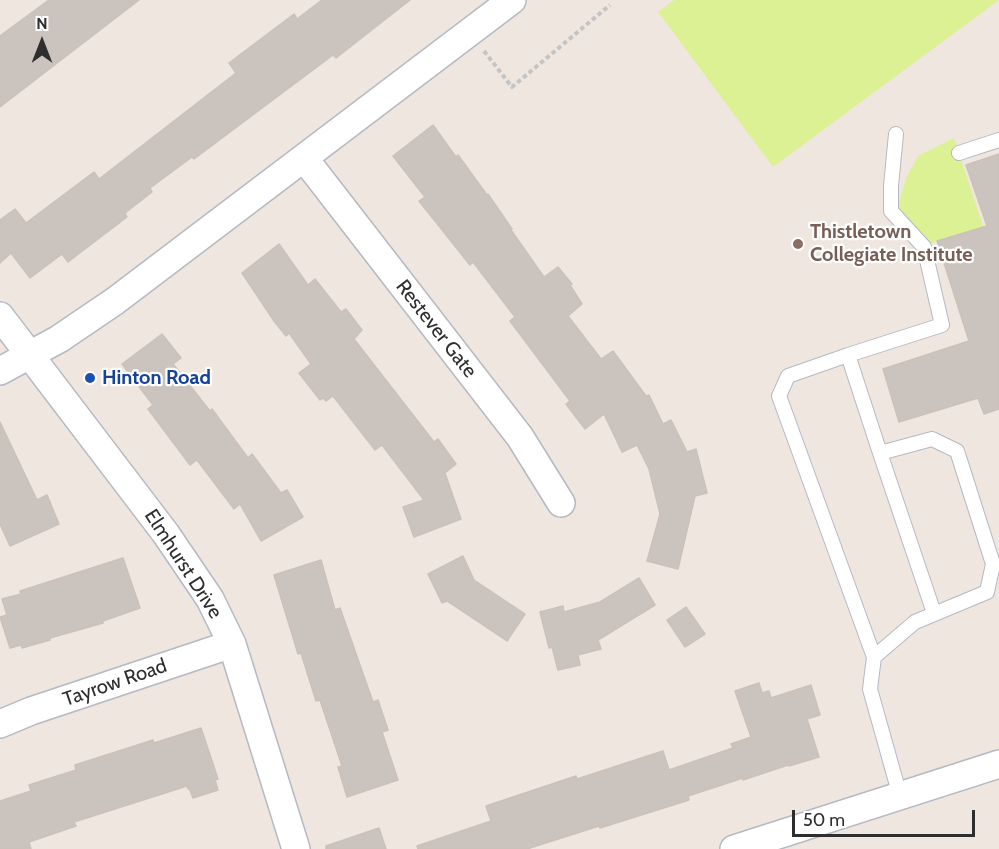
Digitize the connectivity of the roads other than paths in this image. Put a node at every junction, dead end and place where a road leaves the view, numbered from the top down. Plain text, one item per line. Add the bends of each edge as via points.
1 (512, 0) edge
2 (896, 134) dead end
3 (999, 140) edge
4 (960, 153) dead end
5 (304, 159) junction
6 (0, 316) edge
7 (31, 355) junction
8 (848, 355) junction
9 (0, 371) edge
10 (880, 453) junction
11 (561, 503) dead end
12 (993, 590) edge
13 (934, 613) junction
14 (232, 644) junction
15 (874, 657) junction
16 (0, 724) edge
17 (999, 764) edge
18 (900, 796) junction
19 (296, 849) edge
20 (734, 849) edge

1 - 5 street
2 - 8 lane via 891,211 924,247 942,326
3 - 4 lane
5 - 7 street via 115,301
5 - 11 street, Restever Gate via 520,437
6 - 7 street, Elmhurst Drive
7 - 9 street
7 - 14 street, Elmhurst Drive via 166,534 210,599
8 - 10 lane
8 - 15 lane via 788,376 779,396
10 - 12 lane via 932,439 957,451 993,564
10 - 13 lane
12 - 13 lane
13 - 15 lane via 915,622
14 - 16 street, Tayrow Road
14 - 19 street, Elmhurst Drive
15 - 18 lane via 870,689
17 - 18 street
18 - 20 street

